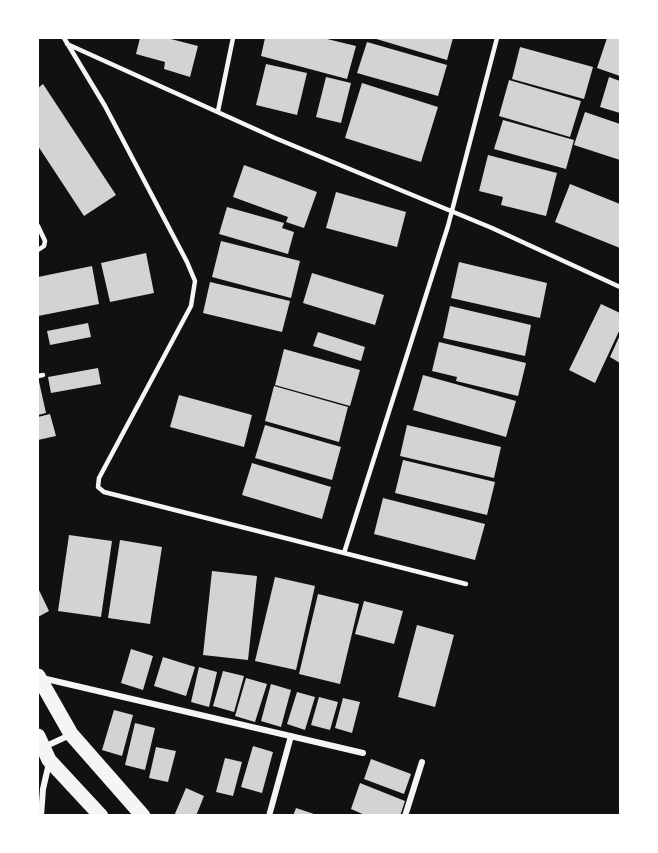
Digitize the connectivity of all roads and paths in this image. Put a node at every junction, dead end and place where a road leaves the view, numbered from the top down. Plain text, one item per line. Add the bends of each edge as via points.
1 (64, 38) edge
2 (233, 38) edge
3 (497, 38) edge
4 (67, 44) junction
5 (219, 111) junction
6 (452, 212) junction
7 (38, 226) edge
8 (38, 250) edge
9 (621, 288) edge
10 (344, 553) junction
11 (466, 584) dead end
12 (38, 677) edge
13 (70, 735) junction
14 (291, 736) junction
15 (42, 748) edge
16 (363, 753) dead end
17 (422, 762) dead end
18 (41, 816) edge
19 (101, 816) edge
20 (144, 816) edge
21 (269, 816) edge
22 (405, 816) edge

1 - 4 lane
2 - 5 lane
3 - 6 lane
4 - 5 lane
4 - 10 lane via 105,106 195,281 191,306 99,478 98,487 104,492
5 - 6 lane
6 - 9 lane
6 - 10 lane
7 - 8 lane via 45,242
10 - 11 lane
12 - 13 main road
12 - 14 street
13 - 15 street
13 - 20 main road
14 - 16 street
14 - 21 street
15 - 18 street
15 - 19 main road
17 - 22 street

